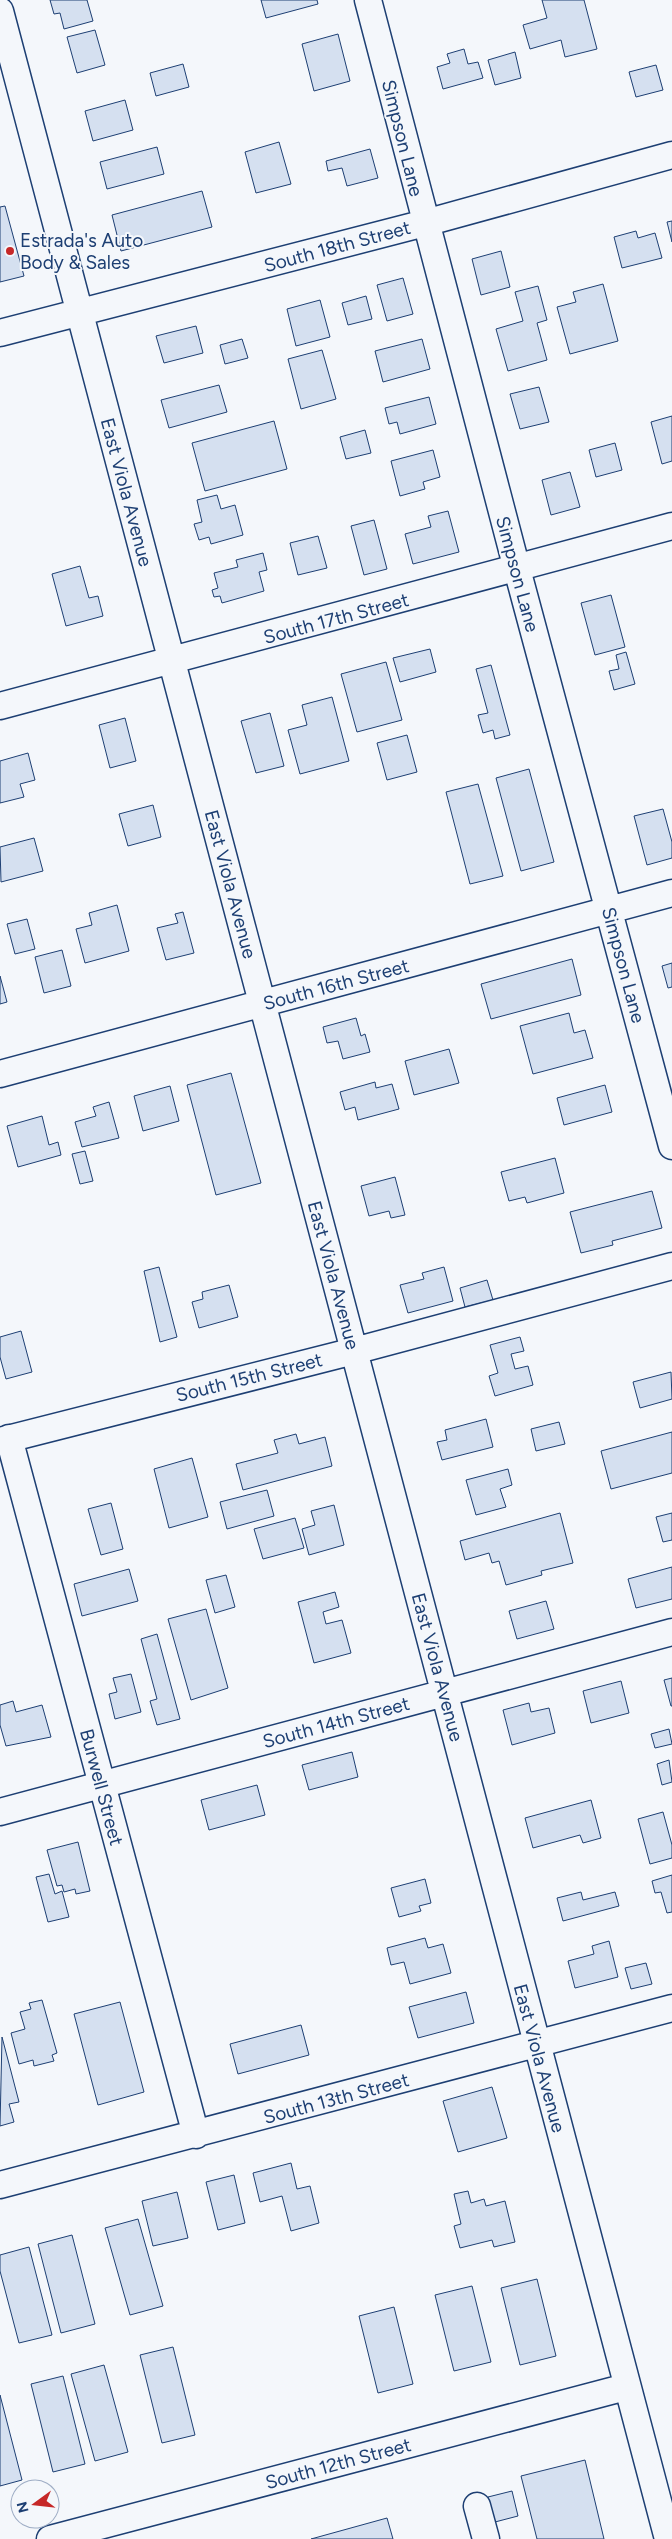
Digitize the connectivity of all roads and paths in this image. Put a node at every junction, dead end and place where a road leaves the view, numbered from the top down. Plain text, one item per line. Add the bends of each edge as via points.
1 (368, 0) edge
2 (0, 11) edge
3 (672, 155) edge
4 (425, 223) junction
5 (80, 313) junction
6 (0, 333) edge
7 (672, 526) edge
8 (517, 569) junction
9 (171, 662) junction
10 (0, 706) edge
11 (672, 893) edge
12 (609, 910) junction
13 (263, 1004) junction
14 (0, 1074) edge
15 (672, 1146) edge
16 (672, 1266) edge
17 (354, 1351) junction
18 (5, 1440) edge
19 (672, 1632) edge
20 (445, 1693) junction
21 (102, 1785) junction
22 (0, 1812) edge
23 (672, 2008) edge
24 (537, 2045) junction
25 (196, 2135) junction
26 (0, 2185) edge
27 (626, 2387) junction
28 (477, 2506) dead end
29 (62, 2538) edge
30 (486, 2539) edge
31 (668, 2539) edge

1 - 4 street, Simpson Lane
2 - 5 street, East Viola Avenue
3 - 4 street, South 18th Street
4 - 5 street, South 18th Street
4 - 8 street, Simpson Lane
5 - 6 street, South 18th Street
5 - 9 street, East Viola Avenue
7 - 8 street, South 17th Street
8 - 9 street, South 17th Street
8 - 12 street, Simpson Lane
9 - 10 street, South 17th Street
9 - 13 street, East Viola Avenue
11 - 12 street, South 16th Street
12 - 13 street, South 16th Street
12 - 15 street, Simpson Lane
13 - 14 street, South 16th Street
13 - 17 street, East Viola Avenue
16 - 17 street, South 15th Street
17 - 18 street, South 15th Street
17 - 20 street, East Viola Avenue
18 - 21 street, Burwell Street
19 - 20 street, South 14th Street
20 - 21 street, South 14th Street
20 - 24 street, East Viola Avenue
21 - 22 street, South 14th Street
21 - 25 street, Burwell Street
23 - 24 street, South 13th Street
24 - 25 street, South 13th Street
24 - 27 street, East Viola Avenue
25 - 26 street, South 13th Street
27 - 29 street, South 12th Street
27 - 31 street, East Viola Avenue
28 - 30 street

